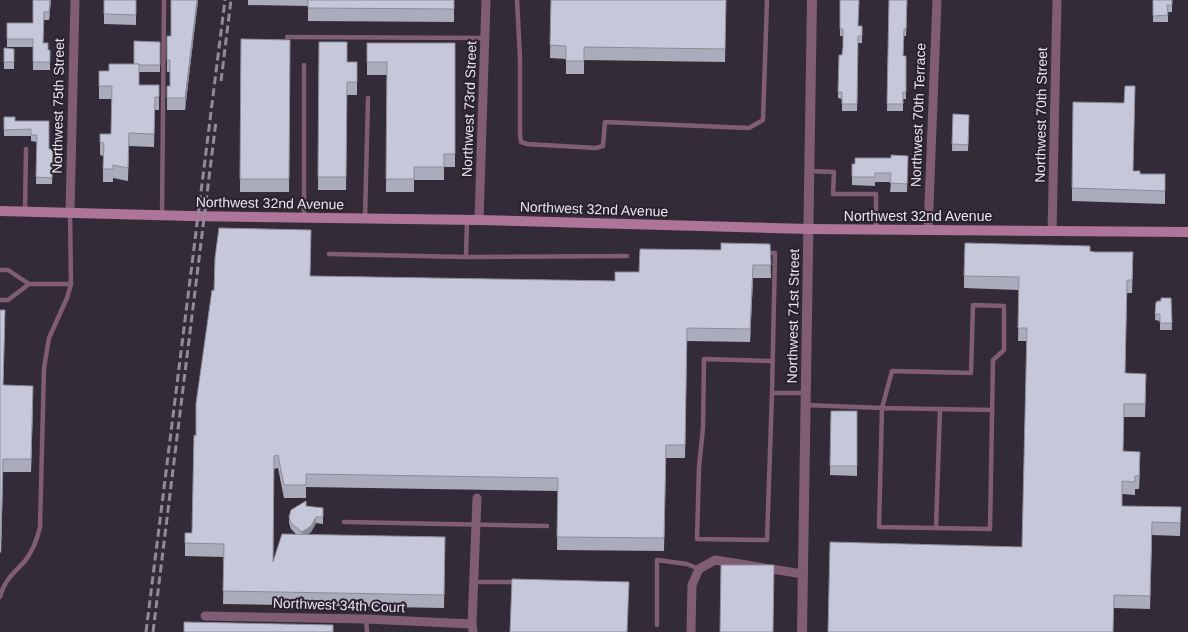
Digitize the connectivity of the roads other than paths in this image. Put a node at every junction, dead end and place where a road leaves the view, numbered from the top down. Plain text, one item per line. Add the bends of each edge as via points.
1 (75, 0) edge
2 (164, 0) edge
3 (486, 0) edge
4 (516, 0) edge
5 (766, 0) edge
6 (812, 0) edge
7 (937, 0) edge
8 (1057, 0) edge
9 (287, 37) dead end
10 (485, 38) junction
11 (304, 65) dead end
12 (368, 98) dead end
13 (26, 149) dead end
14 (810, 171) junction
15 (0, 211) edge
16 (25, 211) junction
17 (70, 212) junction
18 (162, 215) junction
19 (304, 218) junction
20 (365, 218) junction
21 (467, 220) junction
22 (480, 220) junction
23 (809, 229) junction
24 (876, 230) junction
25 (928, 230) junction
26 (1052, 231) junction
27 (1188, 232) edge
28 (760, 253) edge
29 (329, 254) dead end
30 (627, 256) dead end
31 (466, 257) junction
32 (0, 270) edge
33 (28, 284) junction
34 (71, 284) junction
35 (0, 300) edge
36 (772, 361) junction
37 (772, 392) junction
38 (806, 393) junction
39 (806, 405) junction
40 (882, 408) junction
41 (940, 409) junction
42 (992, 410) junction
43 (477, 498) dead end
44 (344, 522) dead end
45 (476, 525) junction
46 (547, 526) dead end
47 (936, 528) junction
48 (699, 569) junction
49 (803, 574) junction
50 (474, 582) junction
51 (525, 582) edge
52 (0, 597) edge
53 (205, 616) dead end
54 (366, 619) junction
55 (657, 625) dead end
56 (472, 628) edge
57 (366, 632) edge
58 (691, 632) edge
59 (802, 632) edge

1 - 17 street, Northwest 75th Street
2 - 18 lane
3 - 10 street, Northwest 73rd Street
4 - 5 lane via 521,142 596,148 602,146 604,122 749,128 763,120
6 - 14 street, Northwest 71st Street
7 - 25 street, Northwest 70th Terrace
8 - 26 street, Northwest 70th Street
9 - 10 lane
10 - 22 street, Northwest 73rd Street
11 - 19 lane
12 - 20 lane
13 - 16 lane
14 - 23 street, Northwest 71st Street
14 - 24 lane via 834,172 833,194 876,194
15 - 16 main road, Northwest 32nd Avenue
16 - 17 main road, Northwest 32nd Avenue
17 - 18 main road, Northwest 32nd Avenue
17 - 34 lane
18 - 19 main road, Northwest 32nd Avenue
19 - 20 main road, Northwest 32nd Avenue
20 - 21 main road, Northwest 32nd Avenue
21 - 22 main road, Northwest 32nd Avenue
21 - 31 lane
22 - 23 main road, Northwest 32nd Avenue
23 - 24 main road, Northwest 32nd Avenue
23 - 38 street, Northwest 71st Street
24 - 25 main road, Northwest 32nd Avenue
25 - 26 main road, Northwest 32nd Avenue
26 - 27 main road, Northwest 32nd Avenue
28 - 36 lane via 775,253
29 - 31 lane
30 - 31 lane
32 - 33 lane via 8,270
33 - 34 lane
33 - 35 lane via 8,300
34 - 52 lane via 48,338 44,368 40,528 34,547 11,575
36 - 37 lane
36 - 37 lane via 704,359 697,539 767,540
37 - 38 lane
38 - 39 street, Northwest 71st Street
39 - 40 lane
39 - 49 street, Northwest 71st Street
40 - 41 lane
40 - 42 lane via 892,371 971,373 973,305 1004,306 1004,350 993,360
40 - 47 lane via 879,528
41 - 42 lane
41 - 47 lane
42 - 47 lane via 990,529
43 - 45 street
44 - 45 lane
45 - 46 lane
45 - 50 street
48 - 49 street via 715,560
48 - 55 lane via 687,564 657,560
48 - 58 street via 692,585
49 - 59 street, Northwest 71st Street
50 - 51 lane
50 - 56 street
53 - 54 street, Northwest 34th Court
54 - 56 street, Northwest 34th Court
54 - 57 lane

